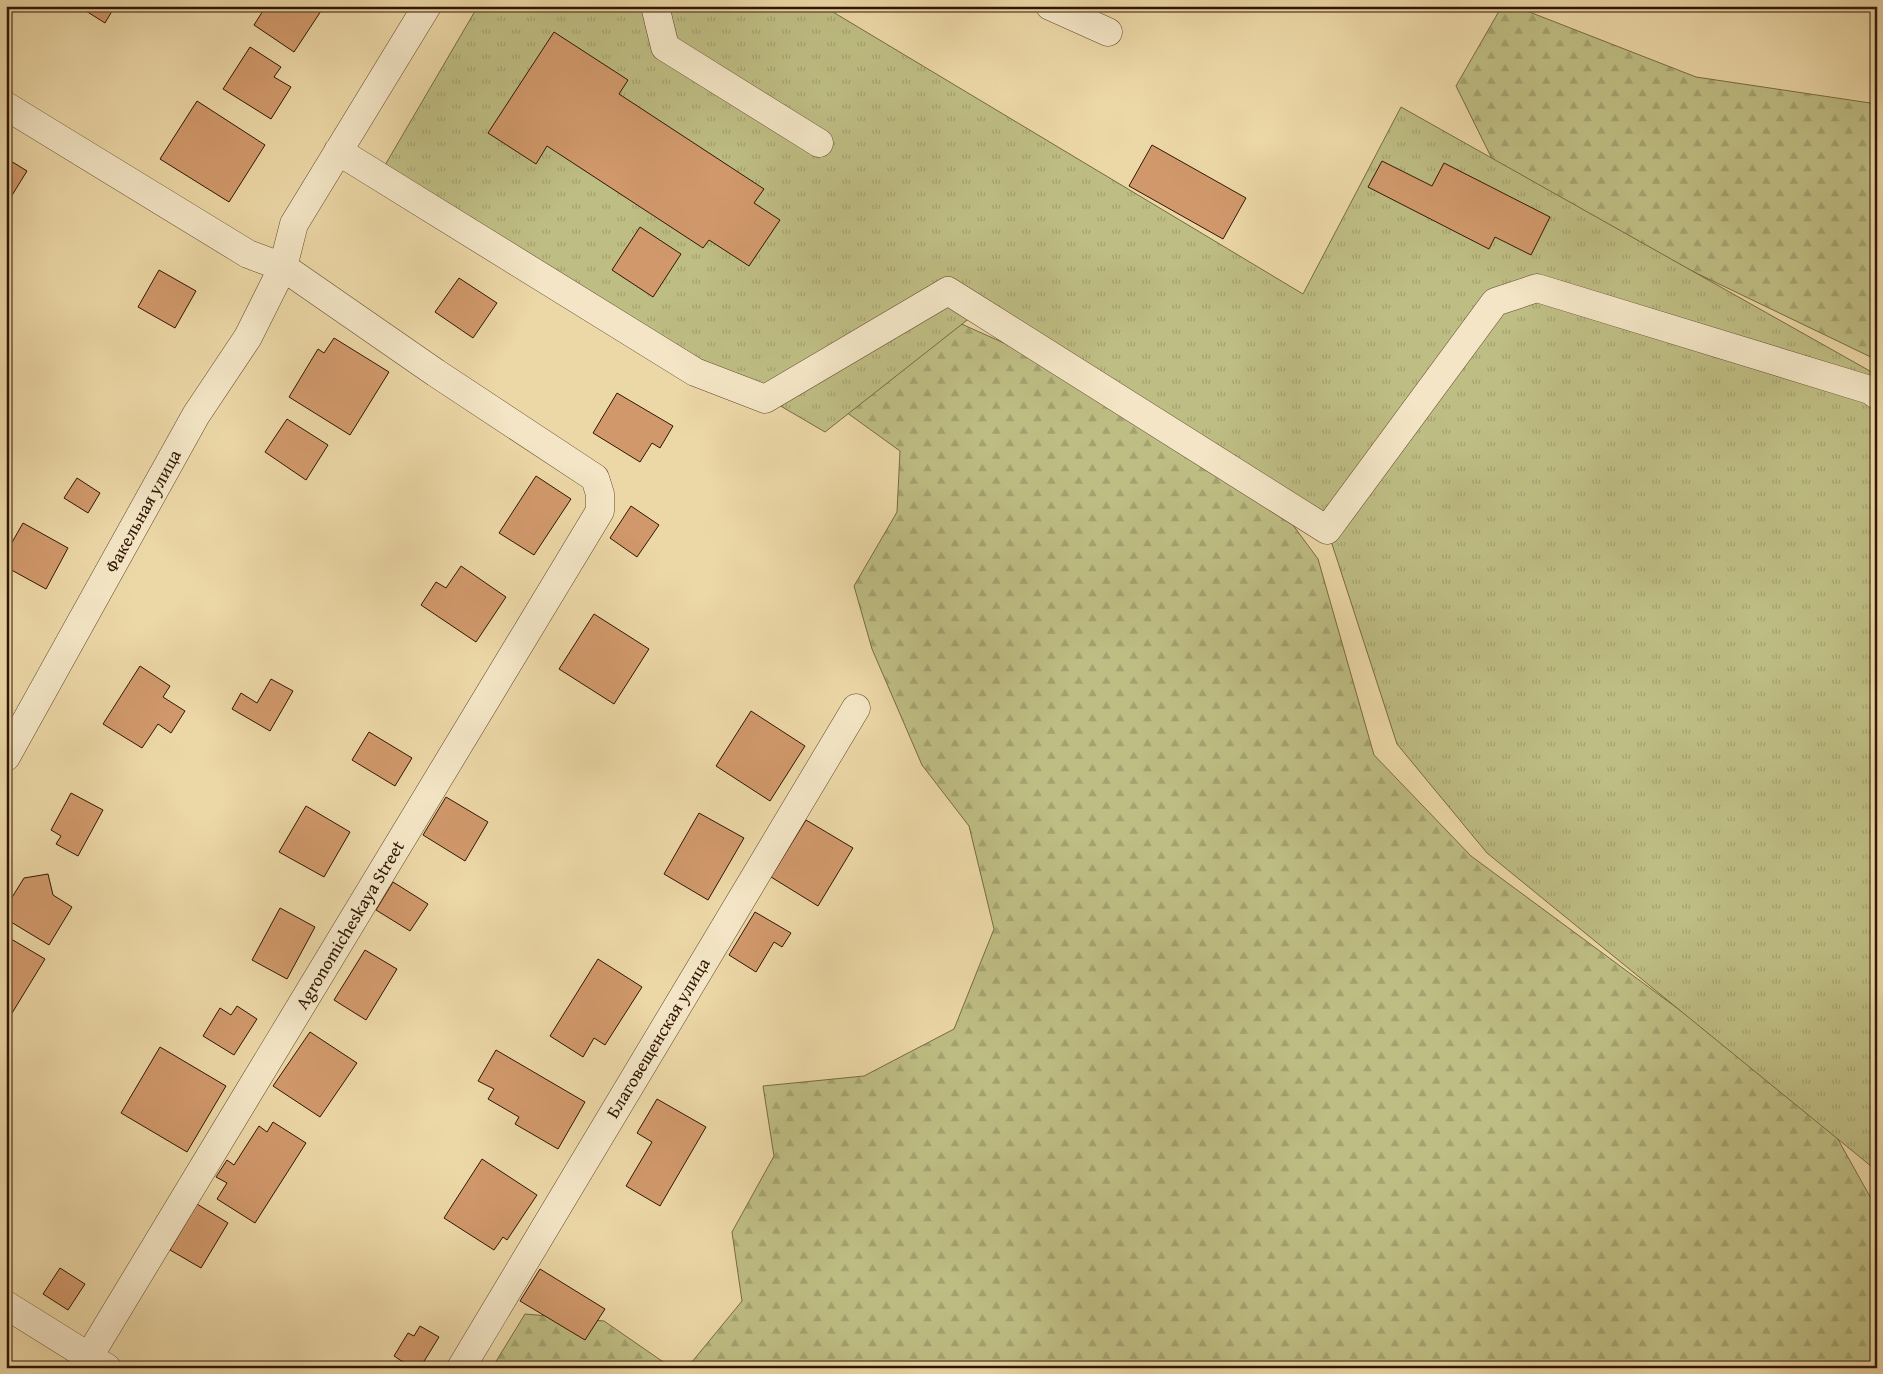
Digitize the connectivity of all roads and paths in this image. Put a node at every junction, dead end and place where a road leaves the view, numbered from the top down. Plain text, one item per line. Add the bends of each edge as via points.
1 (427, 6) edge
2 (655, 6) edge
3 (1050, 6) edge
4 (1108, 32) dead end
5 (6, 106) edge
6 (819, 143) dead end
7 (338, 151) junction
8 (283, 267) junction
9 (1877, 396) edge
10 (856, 708) dead end
11 (6, 757) edge
12 (6, 1305) edge
13 (92, 1364) edge
14 (461, 1368) edge

1 - 7 street, Факельная улица
2 - 6 street via 665,47
3 - 4 street
5 - 8 street via 248,254
7 - 8 street, Факельная улица via 294,224
7 - 9 street via 694,372 765,399 948,291 1327,530 1495,302 1537,288 1870,390
8 - 11 street, Факельная улица via 248,336 196,415
8 - 13 street, Agronomicheskaya Street via 595,478 600,494 600,511
10 - 14 street, Благовещенская улица
12 - 13 street

